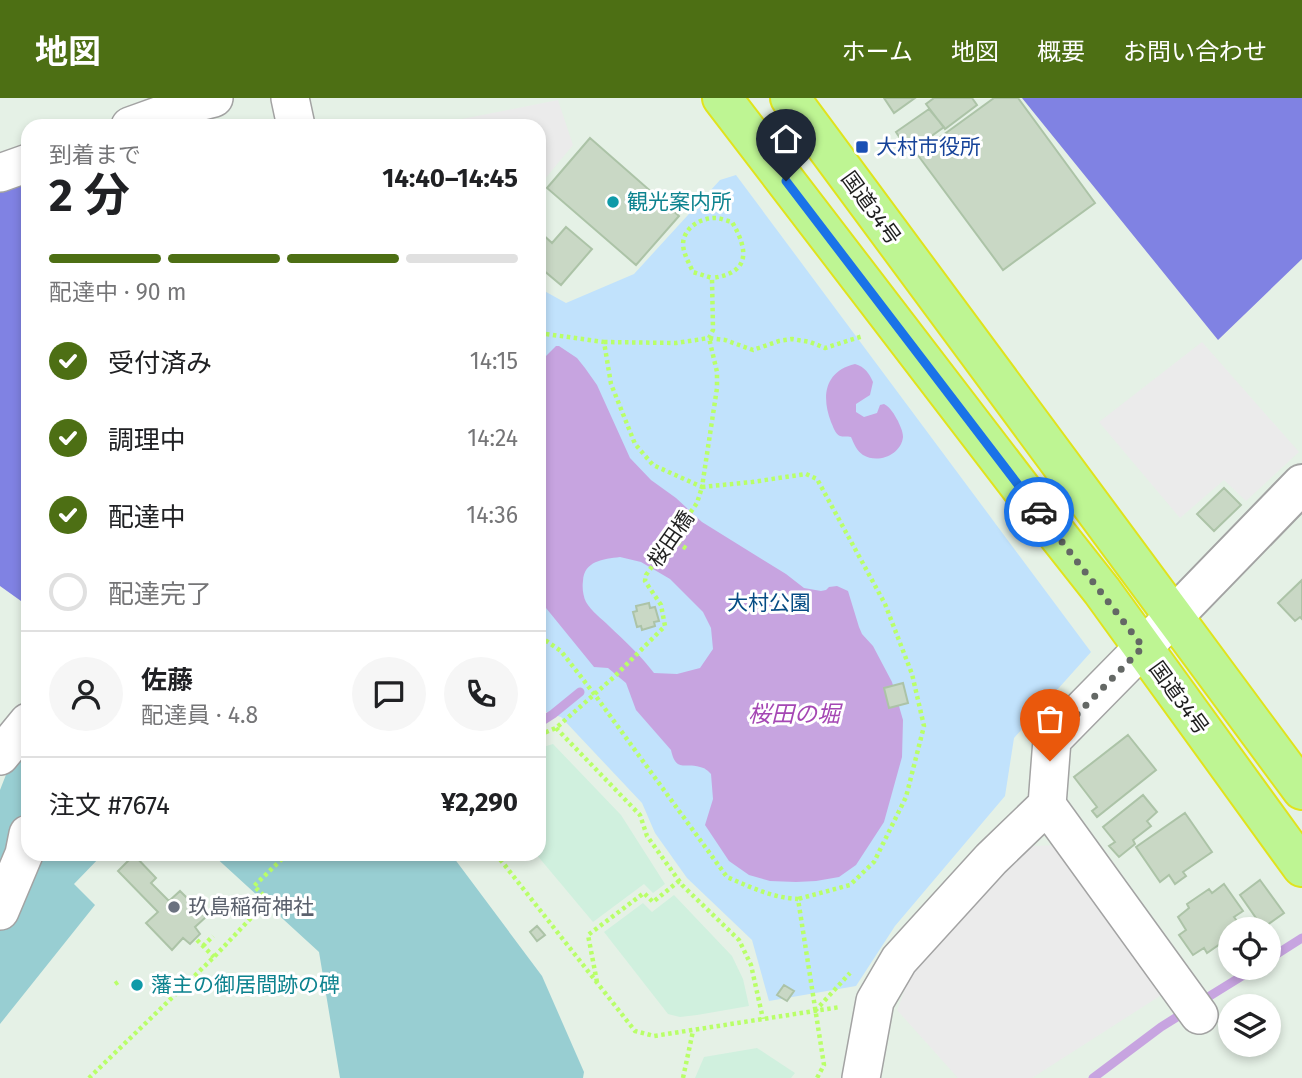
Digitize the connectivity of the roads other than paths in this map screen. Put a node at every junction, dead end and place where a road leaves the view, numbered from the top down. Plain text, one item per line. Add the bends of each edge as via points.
1 (214, 98) edge
2 (290, 98) edge
3 (723, 98) edge
4 (790, 98) edge
5 (149, 119) edge
6 (294, 119) edge
7 (21, 166) edge
8 (0, 173) edge
9 (1302, 484) edge
10 (1174, 616) junction
11 (1143, 647) junction
12 (21, 730) edge
13 (0, 756) edge
14 (1302, 790) edge
15 (1046, 805) junction
16 (21, 861) edge
17 (1302, 867) edge
18 (0, 911) edge
19 (1199, 1015) dead end
20 (861, 1078) edge

1 - 5 street
2 - 6 street
3 - 11 highway, 国道34号
4 - 10 highway, 国道34号
7 - 8 street
9 - 10 street
10 - 11 street
10 - 14 highway, 国道34号
11 - 15 street via 1052,740
11 - 17 highway, 国道34号
12 - 13 street
15 - 19 street
15 - 20 street via 899,960 875,1001
16 - 18 street

